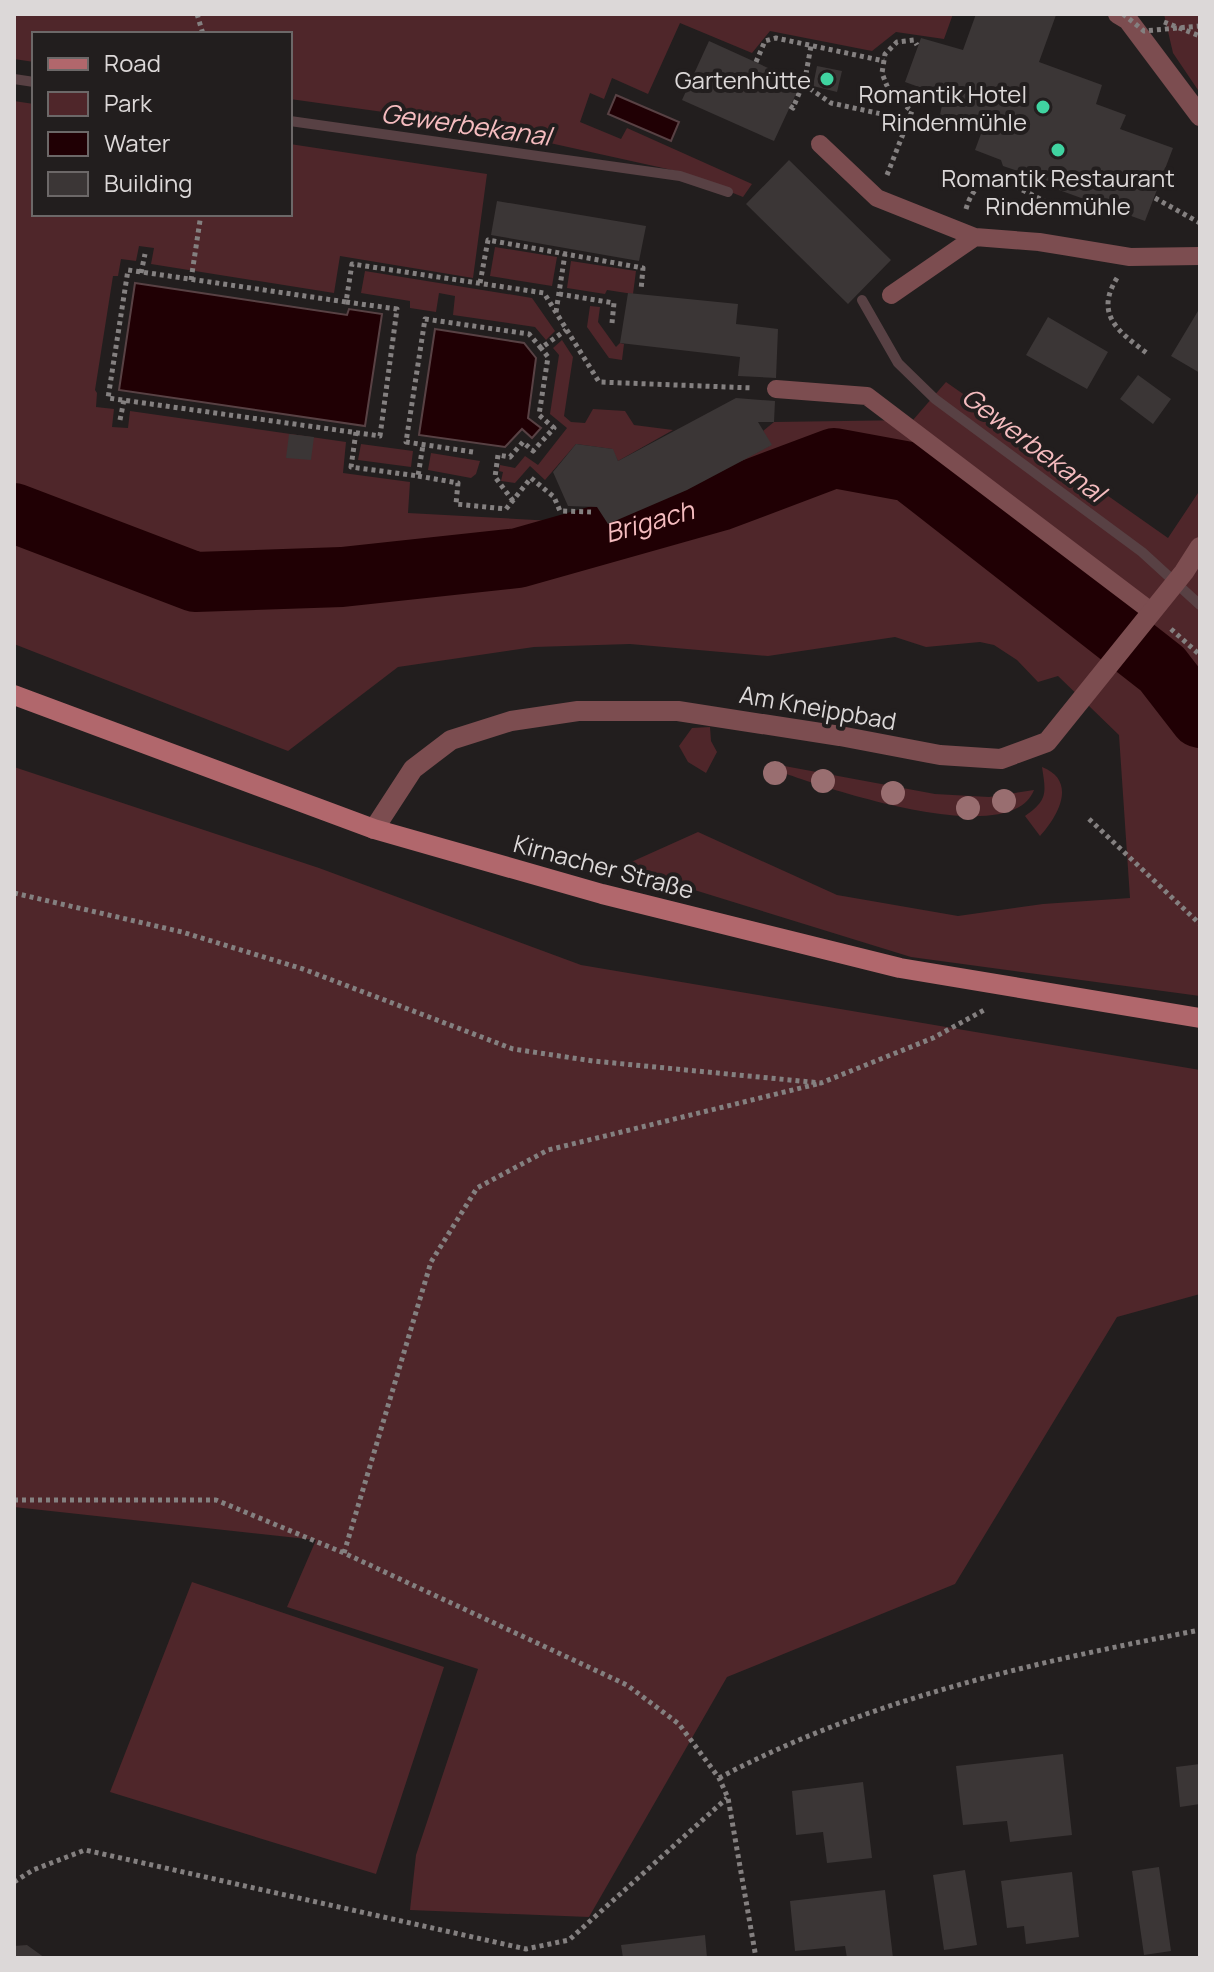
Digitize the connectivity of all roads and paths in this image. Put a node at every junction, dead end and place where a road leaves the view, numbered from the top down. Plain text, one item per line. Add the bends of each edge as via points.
1 (1121, 14) edge
2 (1158, 19) dead end
3 (1200, 26) edge
4 (1200, 36) edge
5 (917, 45) dead end
6 (811, 46) junction
7 (884, 61) junction
8 (756, 62) dead end
9 (803, 84) junction
10 (790, 106) dead end
11 (1200, 116) edge
12 (909, 120) junction
13 (820, 144) dead end
14 (877, 198) junction
15 (1155, 198) dead end
16 (201, 216) edge
17 (1200, 223) edge
18 (968, 235) junction
19 (1039, 242) junction
20 (145, 254) dead end
21 (565, 254) junction
22 (1200, 256) edge
23 (1130, 257) junction
24 (141, 273) junction
25 (191, 280) junction
26 (480, 283) junction
27 (641, 290) dead end
28 (559, 294) junction
29 (891, 295) dead end
30 (346, 302) junction
31 (556, 313) junction
32 (612, 323) dead end
33 (566, 330) junction
34 (541, 348) junction
35 (1148, 354) dead end
36 (776, 389) joint
37 (124, 400) junction
38 (120, 420) dead end
39 (356, 432) junction
40 (423, 445) junction
41 (473, 452) dead end
42 (418, 476) junction
43 (513, 501) junction
44 (591, 512) dead end
45 (1200, 547) edge
46 (1150, 614) junction
47 (1200, 655) edge
48 (14, 695) edge
49 (1089, 819) dead end
50 (374, 829) junction
51 (14, 893) edge
52 (1200, 924) edge
53 (1023, 989) junction
54 (1200, 1018) edge
55 (821, 1083) junction
56 (14, 1500) edge
57 (344, 1553) junction
58 (1200, 1630) edge
59 (719, 1778) junction
60 (728, 1798) junction
61 (14, 1882) edge
62 (756, 1958) edge

1 - 3 path, bridge via 1144,31
1 - 11 street
2 - 4 path
5 - 7 path via 914,40 897,42
6 - 7 path
6 - 8 path via 776,38 765,41
6 - 9 path
7 - 12 path via 882,73 890,94 912,111
9 - 10 path
9 - 12 path via 831,103
12 - 14 path
13 - 14 lane
14 - 18 lane
15 - 17 path
16 - 25 path
18 - 19 lane
18 - 19 path via 973,190 989,181 1002,182 1044,201
18 - 29 lane
19 - 23 lane
20 - 24 path
21 - 26 path via 488,240
21 - 27 path via 643,268
21 - 28 path
22 - 23 lane
23 - 35 path via 1108,292 1107,311 1121,333
24 - 25 path
24 - 37 path via 128,270 108,398
25 - 30 path
26 - 30 path via 352,264
26 - 31 path via 544,293
28 - 31 path
28 - 32 path via 614,303
30 - 39 path via 397,309 380,436
31 - 33 path
33 - 34 path
33 - 36 path via 599,382
34 - 40 path via 529,334 425,319 406,442
34 - 43 path via 548,357 539,415 554,428 533,451 523,442 510,457 498,455 495,477
36 - 46 lane via 867,396
37 - 38 path
37 - 39 path
39 - 42 path via 351,467
40 - 41 path
40 - 42 path
42 - 43 path via 458,483 456,504 506,509
43 - 44 path via 531,478 554,497 560,511
45 - 46 street, Am Kneippbad
46 - 47 path
46 - 50 street, Am Kneippbad via 1047,742 1001,759 940,755 678,711 578,711 511,721 451,740 413,769
48 - 50 main road, Kirnacher Straße
49 - 52 path
50 - 53 main road, Kirnacher Straße via 602,894 885,965
51 - 55 path via 182,932 303,969 513,1049
53 - 54 main road, Kirnacher Straße
53 - 55 path via 933,1038
55 - 57 path via 548,1150 477,1188 431,1262
56 - 57 path via 216,1500
57 - 59 path via 627,1685 679,1724
58 - 59 path via 971,1681 809,1736
59 - 60 path
60 - 61 path via 569,1940 526,1949 85,1850
60 - 62 path

